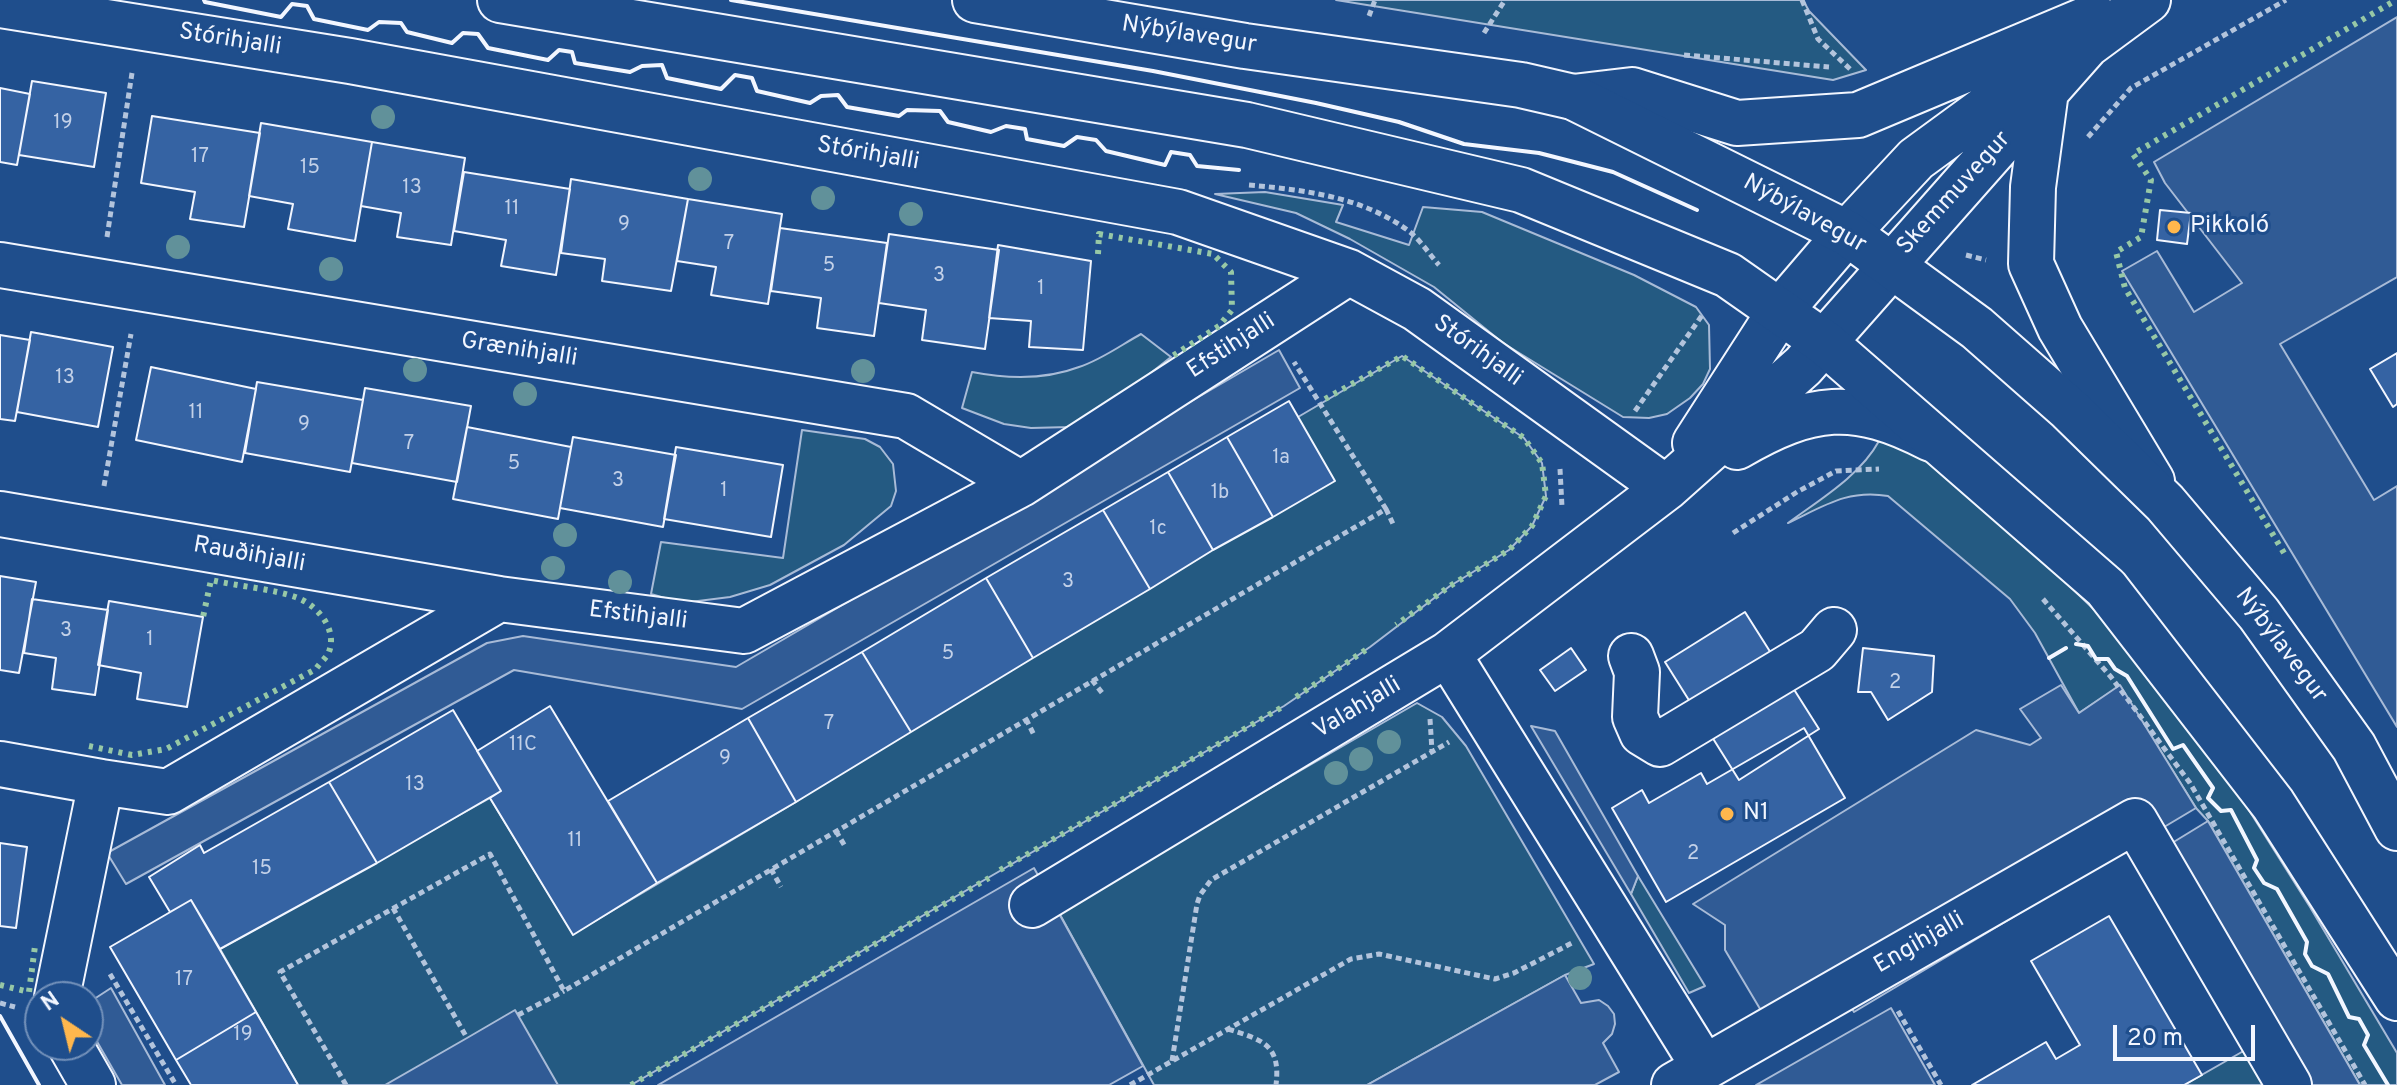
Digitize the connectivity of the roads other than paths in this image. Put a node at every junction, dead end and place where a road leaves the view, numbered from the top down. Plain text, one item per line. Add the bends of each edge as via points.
1 (500, 0) edge
2 (975, 0) edge
3 (2133, 0) edge
4 (2148, 0) edge
5 (0, 5) edge
6 (2087, 45) junction
7 (2046, 91) junction
8 (1573, 97) junction
9 (1847, 233) junction
10 (0, 265) edge
11 (1891, 265) junction
12 (1349, 272) junction
13 (1780, 311) junction
14 (1825, 343) junction
15 (1946, 446) junction
16 (1021, 484) junction
17 (1666, 488) junction
18 (2165, 503) junction
19 (0, 514) edge
20 (499, 599) junction
21 (1834, 630) dead end
22 (1448, 654) junction
23 (1631, 656) dead end
24 (0, 764) edge
25 (101, 782) junction
26 (2397, 828) edge
27 (1032, 905) dead end
28 (60, 981) edge
29 (2397, 998) edge
30 (79, 1061) edge
31 (1689, 1076) edge
32 (93, 1085) edge
33 (2289, 1085) edge

1 - 13 street via 1247,125 1521,190 1728,275
2 - 8 street, Nýbýlavegur
3 - 8 street via 1858,115 1737,123 1632,90
4 - 6 street, Skemmuvegur
5 - 12 street, Stórihjalli via 350,61 1178,212
6 - 7 street, Skemmuvegur
6 - 9 street, Skemmuvegur via 1916,159
7 - 11 street, Skemmuvegur
7 - 18 street via 2033,187 2031,264 2060,328
8 - 9 street, Nýbýlavegur
9 - 11 street, Nýbýlavegur
9 - 13 street, Valahjalli
10 - 16 street, Grænihjalli via 906,416
11 - 14 street, Skemmuvegur
11 - 18 street, Nýbýlavegur via 1977,328
12 - 16 street, Efstihjalli
12 - 17 street, Stórihjalli via 1417,309
13 - 14 street
13 - 17 street, Valahjalli
14 - 15 street
14 - 17 street, Valahjalli
15 - 17 street via 1901,423 1833,410 1767,429
15 - 29 street via 2106,588 2273,804
16 - 20 street, Efstihjalli via 744,631
17 - 22 street, Valahjalli
18 - 26 street, Nýbýlavegur via 2267,626 2354,747
19 - 20 street, Rauðihjalli
20 - 25 street via 168,792
21 - 23 street via 1817,650 1660,744 1642,733 1635,717 1637,672
22 - 27 street, Valahjalli
22 - 31 street, Engihjalli
24 - 25 street
25 - 28 street
30 - 32 street
31 - 33 street, Engihjalli via 2135,821

